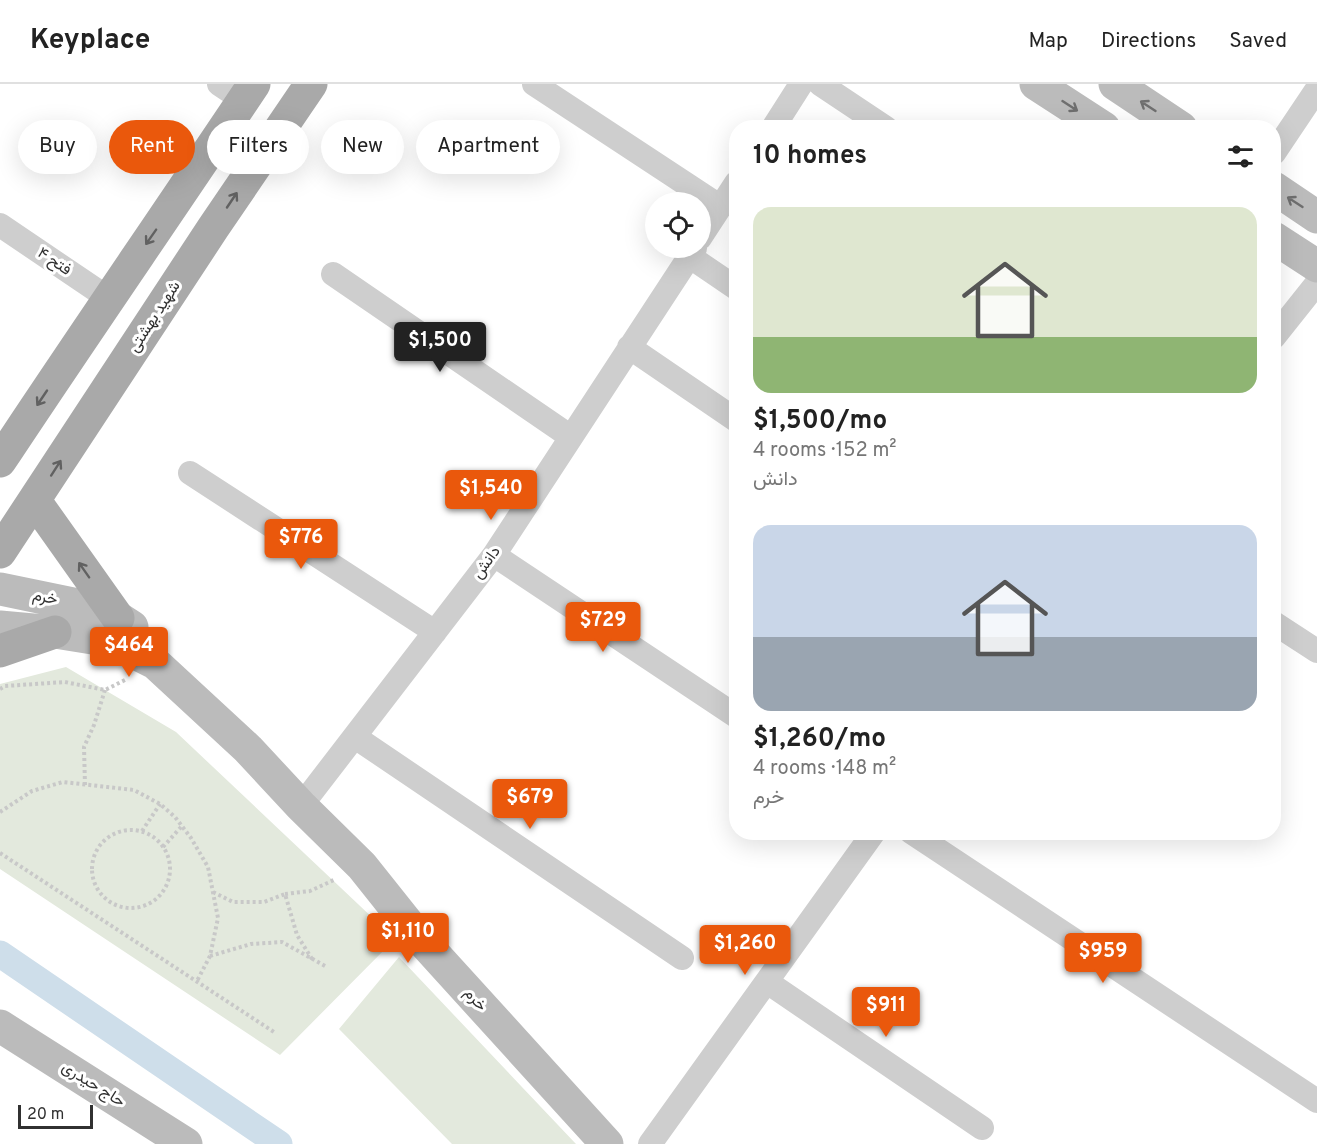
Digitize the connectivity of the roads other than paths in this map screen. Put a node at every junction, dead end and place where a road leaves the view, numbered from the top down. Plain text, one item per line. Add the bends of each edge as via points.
1 (311, 84) edge
2 (534, 84) edge
3 (801, 84) edge
4 (820, 84) edge
5 (1036, 84) edge
6 (1115, 84) edge
7 (1317, 89) edge
8 (239, 90) edge
9 (778, 120) edge
10 (874, 120) edge
11 (1092, 120) edge
12 (1170, 120) edge
13 (1281, 143) edge
14 (1281, 193) edge
15 (729, 194) edge
16 (176, 202) junction
17 (721, 207) junction
18 (1317, 217) edge
19 (711, 222) edge
20 (0, 225) edge
21 (213, 228) junction
22 (1281, 243) edge
23 (688, 258) edge
24 (706, 258) edge
25 (1317, 266) edge
26 (333, 274) dead end
27 (729, 281) edge
28 (1317, 283) edge
29 (108, 298) junction
30 (1281, 328) edge
31 (629, 347) junction
32 (729, 415) edge
33 (571, 437) junction
34 (0, 460) edge
35 (190, 473) dead end
36 (34, 501) junction
37 (0, 552) edge
38 (494, 555) junction
39 (0, 589) edge
40 (118, 618) junction
41 (0, 627) edge
42 (1281, 628) edge
43 (55, 632) junction
44 (435, 632) junction
45 (0, 651) edge
46 (1317, 651) edge
47 (729, 711) edge
48 (355, 737) junction
49 (248, 749) junction
50 (301, 806) junction
51 (868, 840) edge
52 (924, 840) edge
53 (682, 958) dead end
54 (767, 982) junction
55 (0, 1026) edge
56 (1317, 1101) edge
57 (982, 1128) dead end
58 (186, 1144) edge
59 (607, 1144) edge
60 (650, 1144) edge

21 -> 1 main road, شهید بهشتی
2 - 17 street
3 - 9 street
4 - 10 street
5 -> 11 street
12 -> 6 street
7 - 13 street
8 - 16 main road
18 -> 14 street
15 - 17 street, دانش
16 - 21 main road
16 -> 29 main road
17 - 19 street, دانش
20 - 29 street, فتح ۴
36 -> 21 main road, شهید بهشتی
22 - 25 street
23 - 31 street, دانش
24 - 27 street
26 - 33 street
28 - 30 street
29 -> 34 main road
31 - 32 street
31 - 33 street, دانش
33 - 38 street, دانش
35 - 44 street
36 - 37 main road, شهید بهشتی
40 -> 36 main road
38 - 44 street, دانش
38 - 47 street
39 - 40 street, خرم via 97,609
40 - 49 street, خرم via 169,655
41 - 43 street, خرم
42 - 46 street
43 - 45 main road
43 - 49 street, خرم via 111,641 156,663
44 - 48 street, دانش
48 - 50 street, دانش
48 - 53 street
49 - 50 street, خرم
50 - 59 street, خرم via 363,866 417,935
51 - 54 street
52 - 56 street
54 - 57 street
54 - 60 street
55 - 58 street, حاج حیدری

